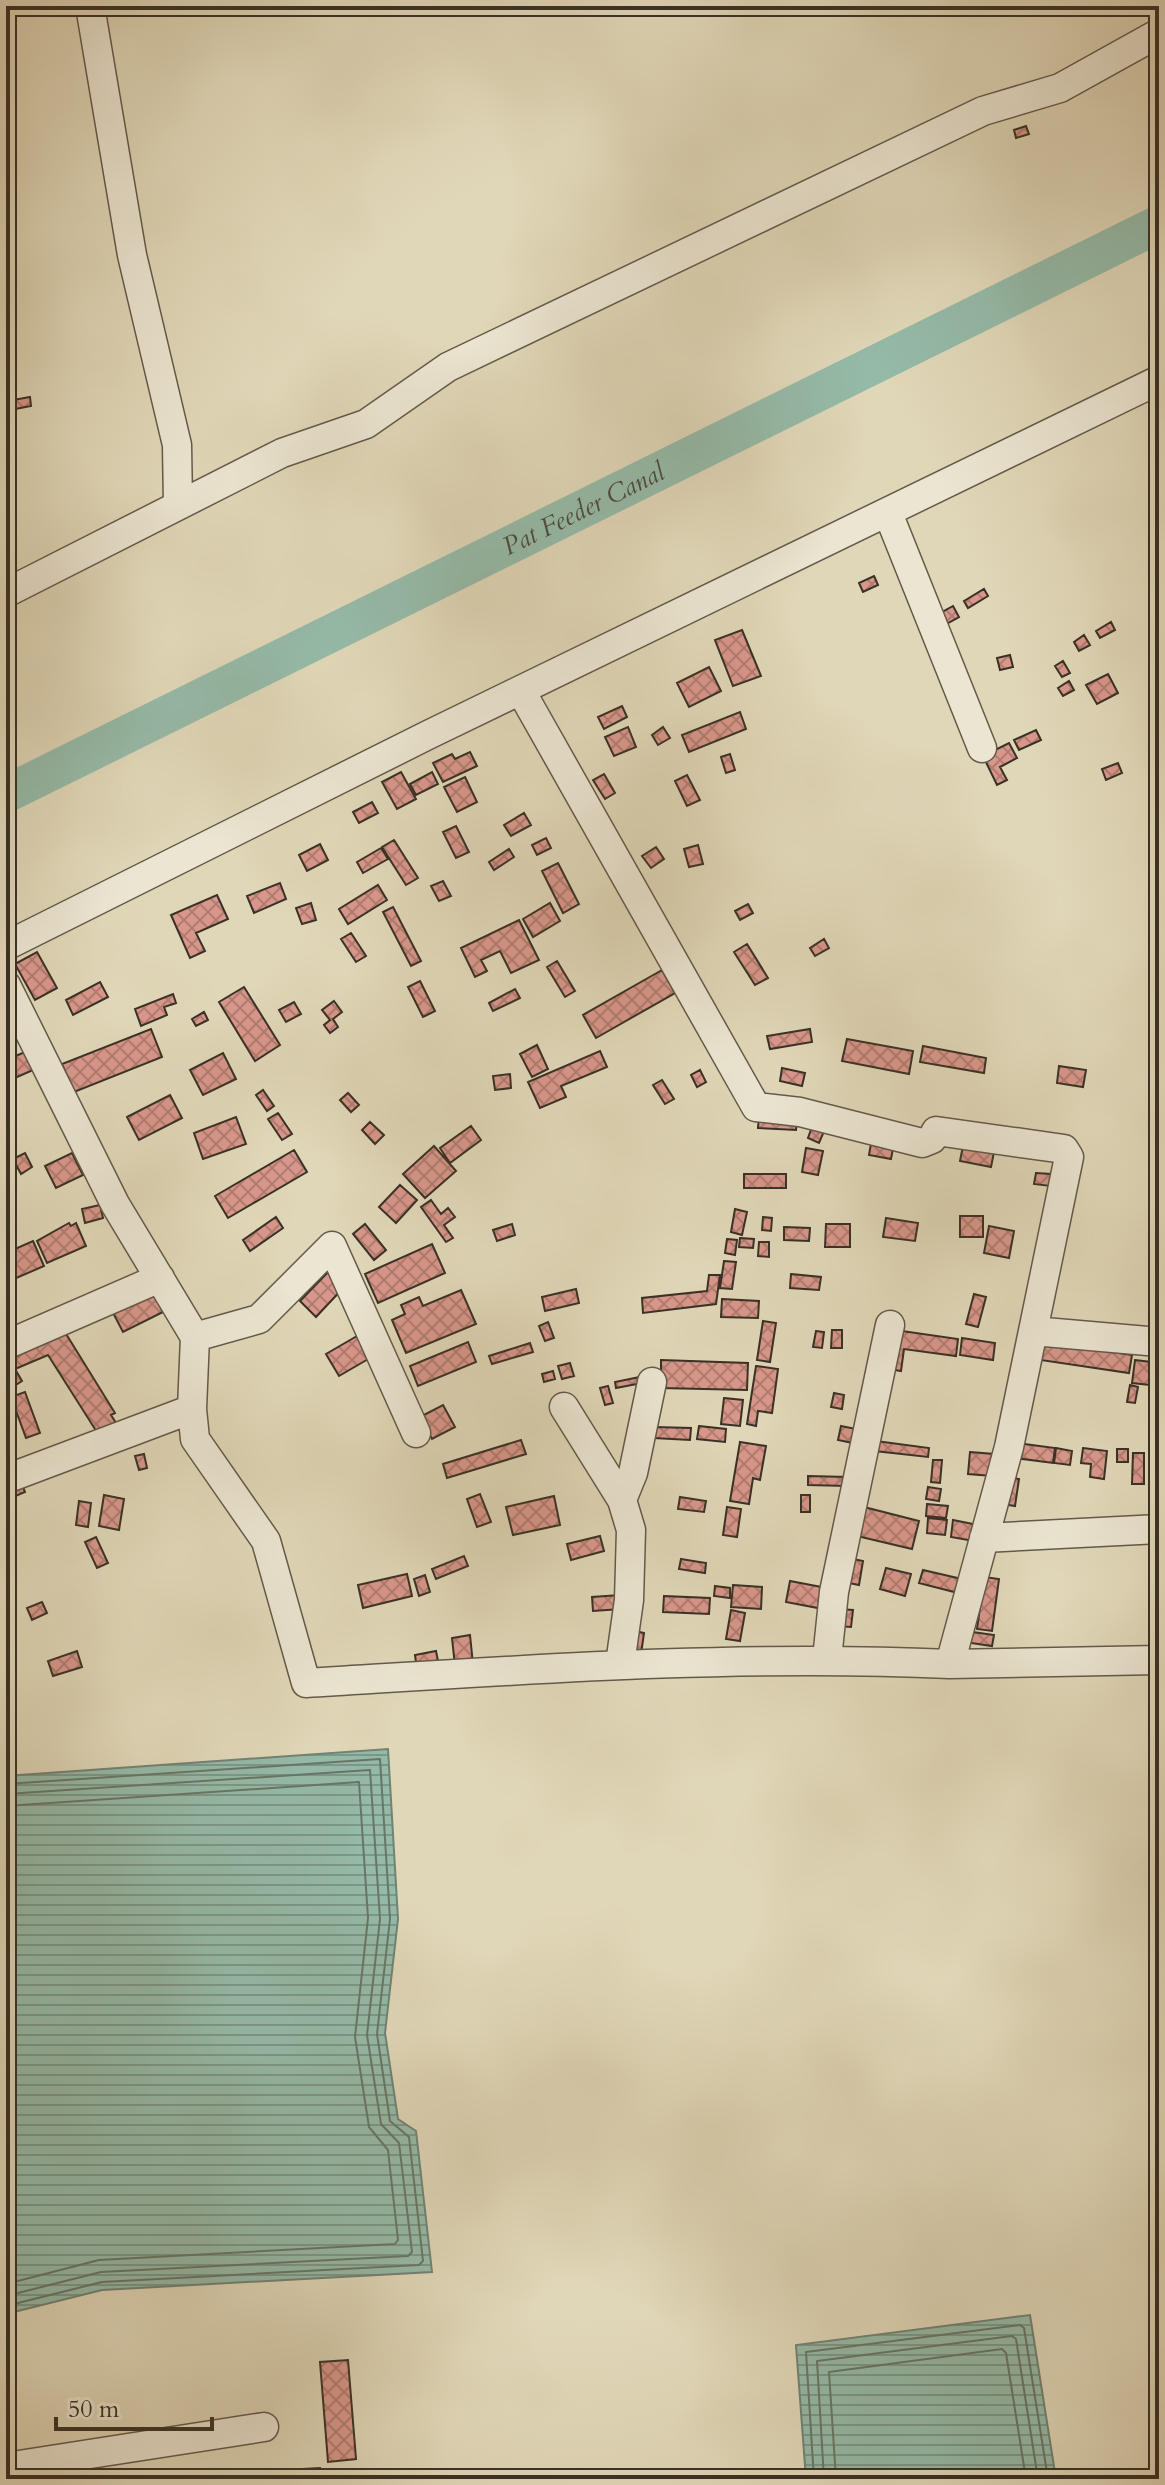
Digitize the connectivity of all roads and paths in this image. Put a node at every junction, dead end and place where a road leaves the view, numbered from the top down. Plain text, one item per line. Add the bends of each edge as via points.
1 (90, 6) edge
2 (1159, 33) edge
3 (1159, 380) edge
4 (178, 505) junction
5 (888, 513) junction
6 (6, 593) edge
7 (521, 691) junction
8 (982, 748) dead end
9 (6, 946) edge
10 (6, 985) edge
11 (160, 1278) junction
12 (890, 1325) dead end
13 (1033, 1331) junction
14 (195, 1337) junction
15 (1159, 1342) edge
16 (6, 1345) edge
17 (652, 1382) dead end
18 (564, 1407) dead end
19 (192, 1409) junction
20 (416, 1433) dead end
21 (6, 1479) edge
22 (622, 1500) junction
23 (1159, 1529) edge
24 (984, 1538) junction
25 (827, 1659) junction
26 (1159, 1660) edge
27 (620, 1664) junction
28 (950, 1664) junction
29 (264, 2427) dead end
30 (6, 2467) edge

1 - 4 street via 132,255 177,445
2 - 4 street via 1060,88 983,111 448,367 366,424 282,453
3 - 5 street
4 - 6 street
5 - 7 street
5 - 8 street
7 - 9 street
7 - 13 street via 756,1107 800,1112 922,1143 936,1131 1064,1149 1069,1157
10 - 11 street via 115,1204
11 - 14 street
11 - 16 street
12 - 25 street via 842,1549
13 - 15 street
13 - 24 street
14 - 19 street
14 - 20 street via 259,1319 332,1246
17 - 22 street via 633,1473
18 - 22 street
19 - 21 street
19 - 27 street via 195,1439 266,1541 306,1683
22 - 27 street via 631,1530
23 - 24 street
24 - 28 street
25 - 27 street
25 - 28 street
26 - 28 street
29 - 30 street

